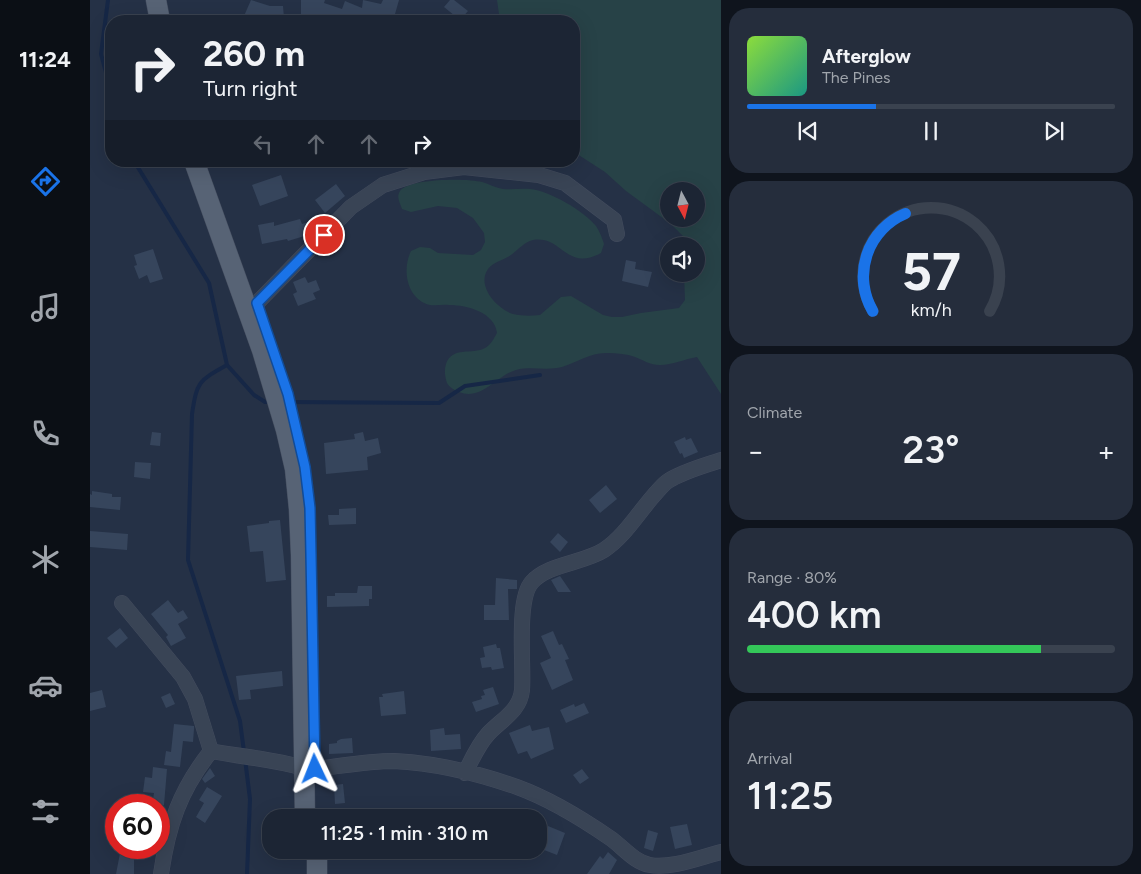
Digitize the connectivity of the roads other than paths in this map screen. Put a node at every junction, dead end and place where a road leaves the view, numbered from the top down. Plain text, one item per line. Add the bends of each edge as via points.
1 (156, 0) edge
2 (167, 0) edge
3 (159, 15) edge
4 (171, 15) edge
5 (196, 167) edge
6 (207, 167) edge
7 (617, 234) dead end
8 (257, 303) junction
9 (282, 396) junction
10 (721, 460) edge
11 (122, 603) dead end
12 (211, 751) junction
13 (310, 768) junction
14 (466, 773) junction
15 (306, 809) edge
16 (315, 809) edge
17 (721, 852) edge
18 (306, 859) edge
19 (316, 859) edge
20 (161, 874) edge
21 (306, 874) edge
22 (317, 874) edge

1 - 3 main road
2 - 4 main road
5 - 9 main road via 262,350
6 - 8 main road
7 - 8 street via 614,220 565,183 539,175 464,167 424,172 383,185 351,207
8 - 9 main road
9 - 13 main road via 305,467 310,508
10 - 14 street via 667,481 622,535 603,550 544,573 531,582 526,593 520,644 522,690 519,703 488,734
11 - 12 street via 183,677 195,699
12 - 13 street
12 - 20 street via 181,798 166,841
13 - 14 street via 395,762 433,765
13 - 15 main road
13 - 16 main road
14 - 17 street via 516,786 548,799 611,838 641,863 664,865
18 - 21 main road
19 - 22 main road

